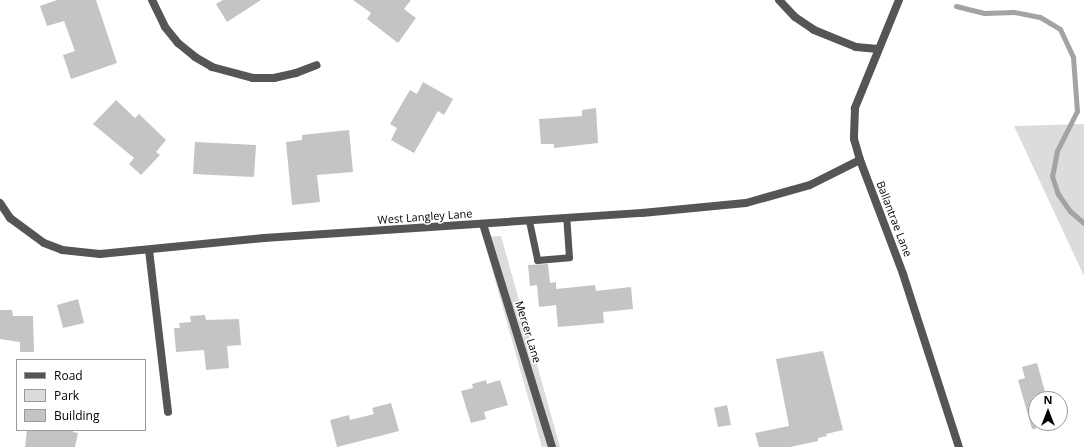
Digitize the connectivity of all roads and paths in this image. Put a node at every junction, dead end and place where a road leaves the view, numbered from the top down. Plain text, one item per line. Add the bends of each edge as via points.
1 (152, 0) edge
2 (779, 0) edge
3 (899, 0) edge
4 (878, 49) junction
5 (316, 64) dead end
6 (860, 160) junction
7 (0, 203) edge
8 (566, 218) junction
9 (529, 221) junction
10 (483, 224) junction
11 (149, 250) junction
12 (168, 412) dead end
13 (552, 447) edge
14 (959, 447) edge

1 - 5 street via 165,27 178,43 212,67 253,78 274,78 296,73
2 - 4 street via 795,17 820,33 856,47
3 - 4 street, Ballantrae Lane
4 - 6 street, Ballantrae Lane via 855,108 853,124
6 - 8 street, West Langley Lane via 810,185 746,203
6 - 14 street, Ballantrae Lane via 903,274
7 - 11 street, West Langley Lane via 10,218 26,232 62,250 100,254
8 - 9 street, West Langley Lane
8 - 9 lane via 569,257 537,260
9 - 10 street, West Langley Lane
10 - 11 street, West Langley Lane via 264,238
10 - 13 street, Mercer Lane
11 - 12 street

